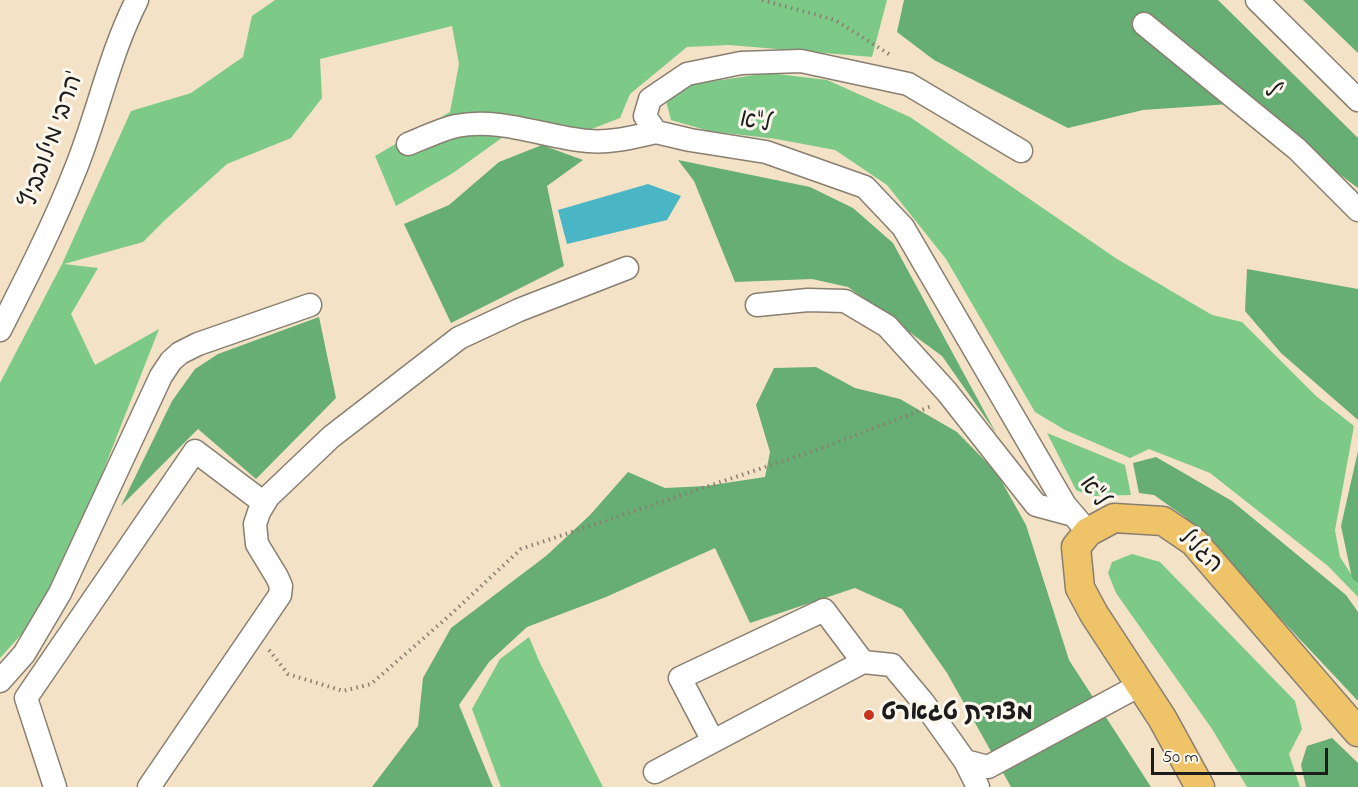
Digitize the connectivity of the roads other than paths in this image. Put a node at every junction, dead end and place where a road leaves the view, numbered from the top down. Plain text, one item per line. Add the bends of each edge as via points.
1 (137, 0) edge
2 (1257, 0) edge
3 (1144, 24) dead end
4 (1358, 100) edge
5 (656, 132) junction
6 (408, 144) dead end
7 (1021, 151) dead end
8 (1358, 210) edge
9 (627, 268) dead end
10 (310, 305) dead end
11 (757, 305) dead end
12 (0, 330) edge
13 (264, 503) junction
14 (1081, 524) junction
15 (863, 662) junction
16 (0, 681) edge
17 (1140, 685) junction
18 (1358, 732) edge
19 (713, 741) junction
20 (965, 761) junction
21 (656, 772) dead end
22 (55, 787) edge
23 (149, 787) edge
24 (978, 787) edge
25 (1200, 787) edge

1 - 12 street, הרבי מילובביץ' via 112,60 76,168
2 - 4 street
3 - 8 street, ל' via 1297,149
5 - 6 street via 614,142 586,141 487,124 455,126
5 - 7 street via 645,116 650,99 687,74 741,63 801,61 908,84
5 - 14 street, ל"א via 766,152 865,187 903,226 1065,505
9 - 13 street via 459,338 331,437
10 - 16 street via 198,344 171,361 60,593 24,654
11 - 14 street via 845,301 887,326 952,398 1036,505
13 - 22 street via 195,451 26,698
13 - 23 street via 255,524 257,544 278,577 280,595
14 - 17 main road via 1076,547 1080,588
14 - 18 main road, הגליל via 1114,518 1162,521 1194,542
15 - 19 street
15 - 19 street via 824,609 680,678
15 - 20 street via 892,665
17 - 20 street via 988,767
17 - 25 main road
19 - 21 street
20 - 24 street

